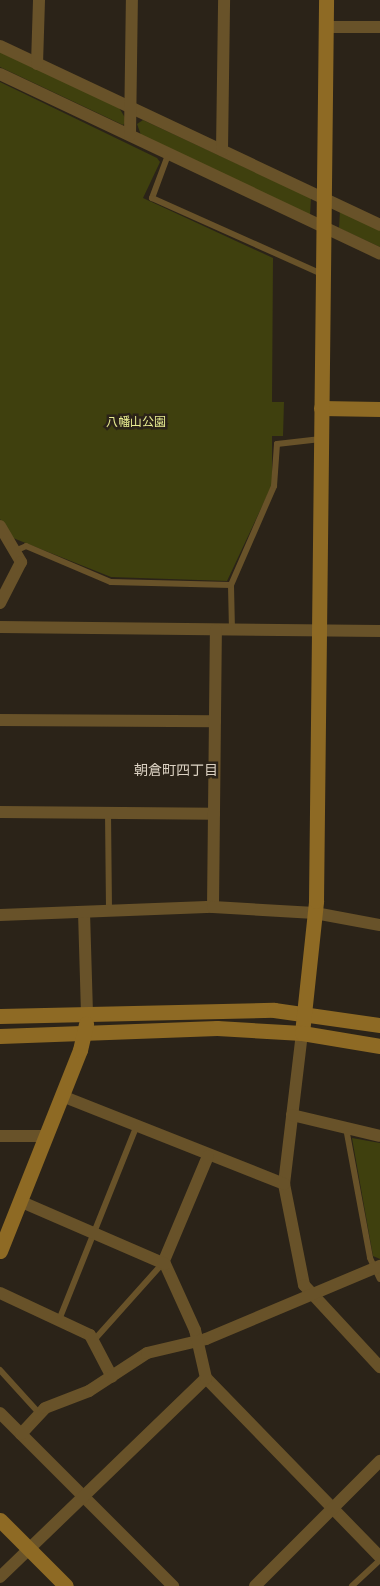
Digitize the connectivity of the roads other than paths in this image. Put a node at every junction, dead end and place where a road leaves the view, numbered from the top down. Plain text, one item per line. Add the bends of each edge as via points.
1 (39, 0) edge
2 (132, 0) edge
3 (224, 0) edge
4 (326, 0) edge
5 (326, 27) junction
6 (380, 27) edge
7 (0, 46) edge
8 (37, 64) junction
9 (0, 74) edge
10 (130, 107) junction
11 (130, 135) junction
12 (222, 150) junction
13 (168, 155) junction
14 (324, 198) junction
15 (380, 225) edge
16 (323, 227) junction
17 (380, 254) edge
18 (323, 274) junction
19 (321, 408) junction
20 (380, 409) edge
21 (321, 439) junction
22 (0, 526) edge
23 (15, 551) junction
24 (231, 585) junction
25 (0, 603) edge
26 (0, 627) edge
27 (216, 630) junction
28 (232, 630) junction
29 (320, 630) junction
30 (380, 631) edge
31 (0, 720) edge
32 (215, 721) junction
33 (0, 812) edge
34 (108, 813) junction
35 (214, 814) junction
36 (213, 907) junction
37 (109, 911) junction
38 (84, 912) junction
39 (315, 913) junction
40 (0, 915) edge
41 (380, 925) edge
42 (305, 1012) junction
43 (87, 1013) junction
44 (0, 1016) edge
45 (380, 1026) edge
46 (84, 1032) junction
47 (302, 1033) junction
48 (0, 1036) edge
49 (380, 1046) edge
50 (62, 1096) junction
51 (292, 1115) junction
52 (136, 1126) junction
53 (346, 1128) junction
54 (0, 1136) edge
55 (47, 1136) junction
56 (380, 1136) edge
57 (208, 1156) junction
58 (284, 1184) junction
59 (22, 1202) junction
60 (96, 1233) junction
61 (0, 1251) edge
62 (163, 1263) junction
63 (377, 1271) edge
64 (0, 1293) edge
65 (310, 1294) junction
66 (59, 1320) junction
67 (95, 1339) junction
68 (198, 1341) junction
69 (380, 1367) edge
70 (0, 1370) edge
71 (112, 1377) junction
72 (206, 1378) junction
73 (0, 1413) edge
74 (39, 1413) junction
75 (21, 1434) junction
76 (380, 1461) edge
77 (82, 1497) junction
78 (332, 1509) junction
79 (0, 1520) edge
80 (29, 1549) junction
81 (380, 1558) edge
82 (0, 1577) edge
83 (0, 1581) edge
84 (4, 1586) edge
85 (66, 1586) edge
86 (173, 1586) edge
87 (255, 1586) edge
88 (352, 1586) edge

1 - 8 street
2 - 10 street
3 - 12 street
4 - 5 street
5 - 6 street
5 - 14 street
7 - 8 street
8 - 10 street
9 - 11 street
10 - 11 street
10 - 12 street
11 - 13 street
12 - 14 street
13 - 16 street
13 - 18 lane via 152,198 312,273
14 - 15 street
14 - 16 street
16 - 17 street
16 - 18 street
18 - 19 street
19 - 20 street
19 - 21 street
21 - 24 lane via 277,444 274,486
21 - 29 street
22 - 23 street
23 - 24 lane via 26,546 111,582
23 - 25 street via 20,566
24 - 28 lane
26 - 27 street
27 - 28 street
27 - 32 street
28 - 29 street
29 - 30 street
29 - 39 street
31 - 32 street
32 - 35 street
33 - 34 street
34 - 35 street
34 - 37 lane
35 - 36 street
36 - 37 street
36 - 39 street
37 - 38 street
38 - 40 street
38 - 43 street
39 - 41 street
39 - 42 street
42 - 43 street via 218,1008
42 - 45 street
42 - 47 street
43 - 44 street
43 - 46 street
46 - 47 street via 217,1028
46 - 48 street
46 - 50 street
47 - 49 street
47 - 51 street
50 - 52 street
50 - 55 street
51 - 53 street
51 - 58 street
52 - 57 street
52 - 60 lane
53 - 56 street
53 - 63 lane
54 - 55 street
55 - 59 street
57 - 58 street
57 - 62 street
58 - 65 street via 304,1285
59 - 60 street
59 - 61 street
60 - 62 street
60 - 66 lane
62 - 67 lane
62 - 68 street
63 - 65 street
64 - 66 street
65 - 68 street
65 - 69 street
66 - 67 street
67 - 71 street
68 - 71 street via 147,1353
68 - 72 street
70 - 74 lane
71 - 74 street
72 - 77 street
72 - 78 street
73 - 75 street
74 - 75 street
75 - 77 street
76 - 78 street
77 - 80 street
77 - 86 street
78 - 81 street
78 - 87 street
79 - 80 street
80 - 82 street
80 - 85 street
81 - 88 lane
83 - 84 lane

